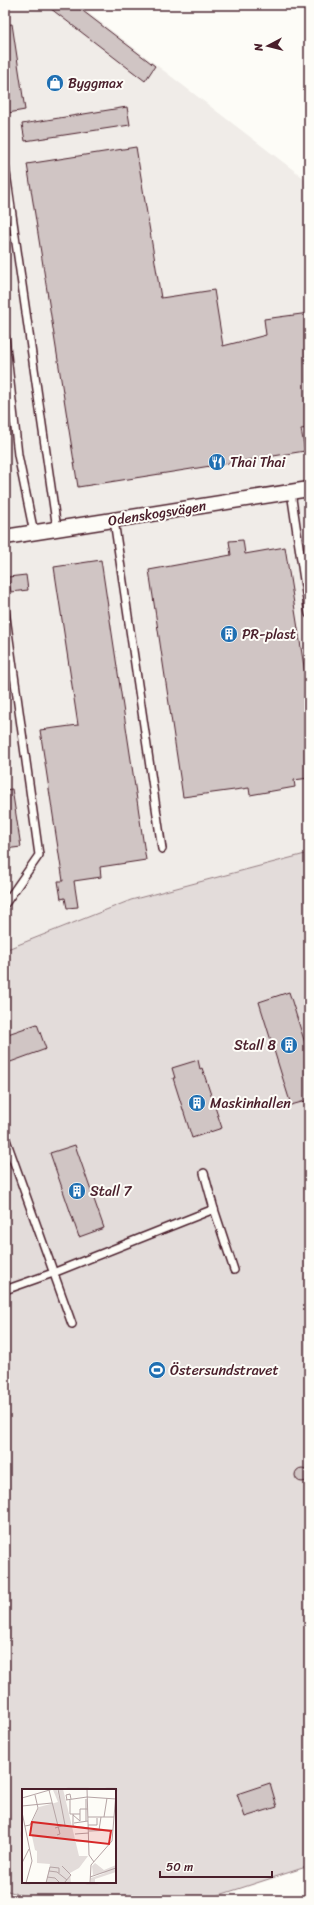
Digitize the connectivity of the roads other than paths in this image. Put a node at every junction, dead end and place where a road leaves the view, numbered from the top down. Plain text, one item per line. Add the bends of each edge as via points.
1 (5, 166) edge
2 (5, 337) edge
3 (309, 489) edge
4 (291, 492) junction
5 (114, 520) junction
6 (57, 530) junction
7 (34, 533) junction
8 (5, 537) edge
9 (5, 610) edge
10 (309, 614) edge
11 (162, 849) dead end
12 (5, 904) edge
13 (5, 1137) edge
14 (204, 1172) dead end
15 (214, 1209) junction
16 (234, 1270) dead end
17 (53, 1273) junction
18 (5, 1290) edge
19 (72, 1324) dead end

1 - 6 lane
2 - 7 lane via 18,455
3 - 4 street, Odenskogsvägen
4 - 5 street, Odenskogsvägen
4 - 10 lane
5 - 6 street, Odenskogsvägen
5 - 11 lane
6 - 7 street, Odenskogsvägen
7 - 8 street, Odenskogsvägen
9 - 12 lane via 39,855
13 - 17 lane
14 - 15 lane
15 - 16 lane
15 - 17 lane
17 - 18 lane
17 - 19 lane

